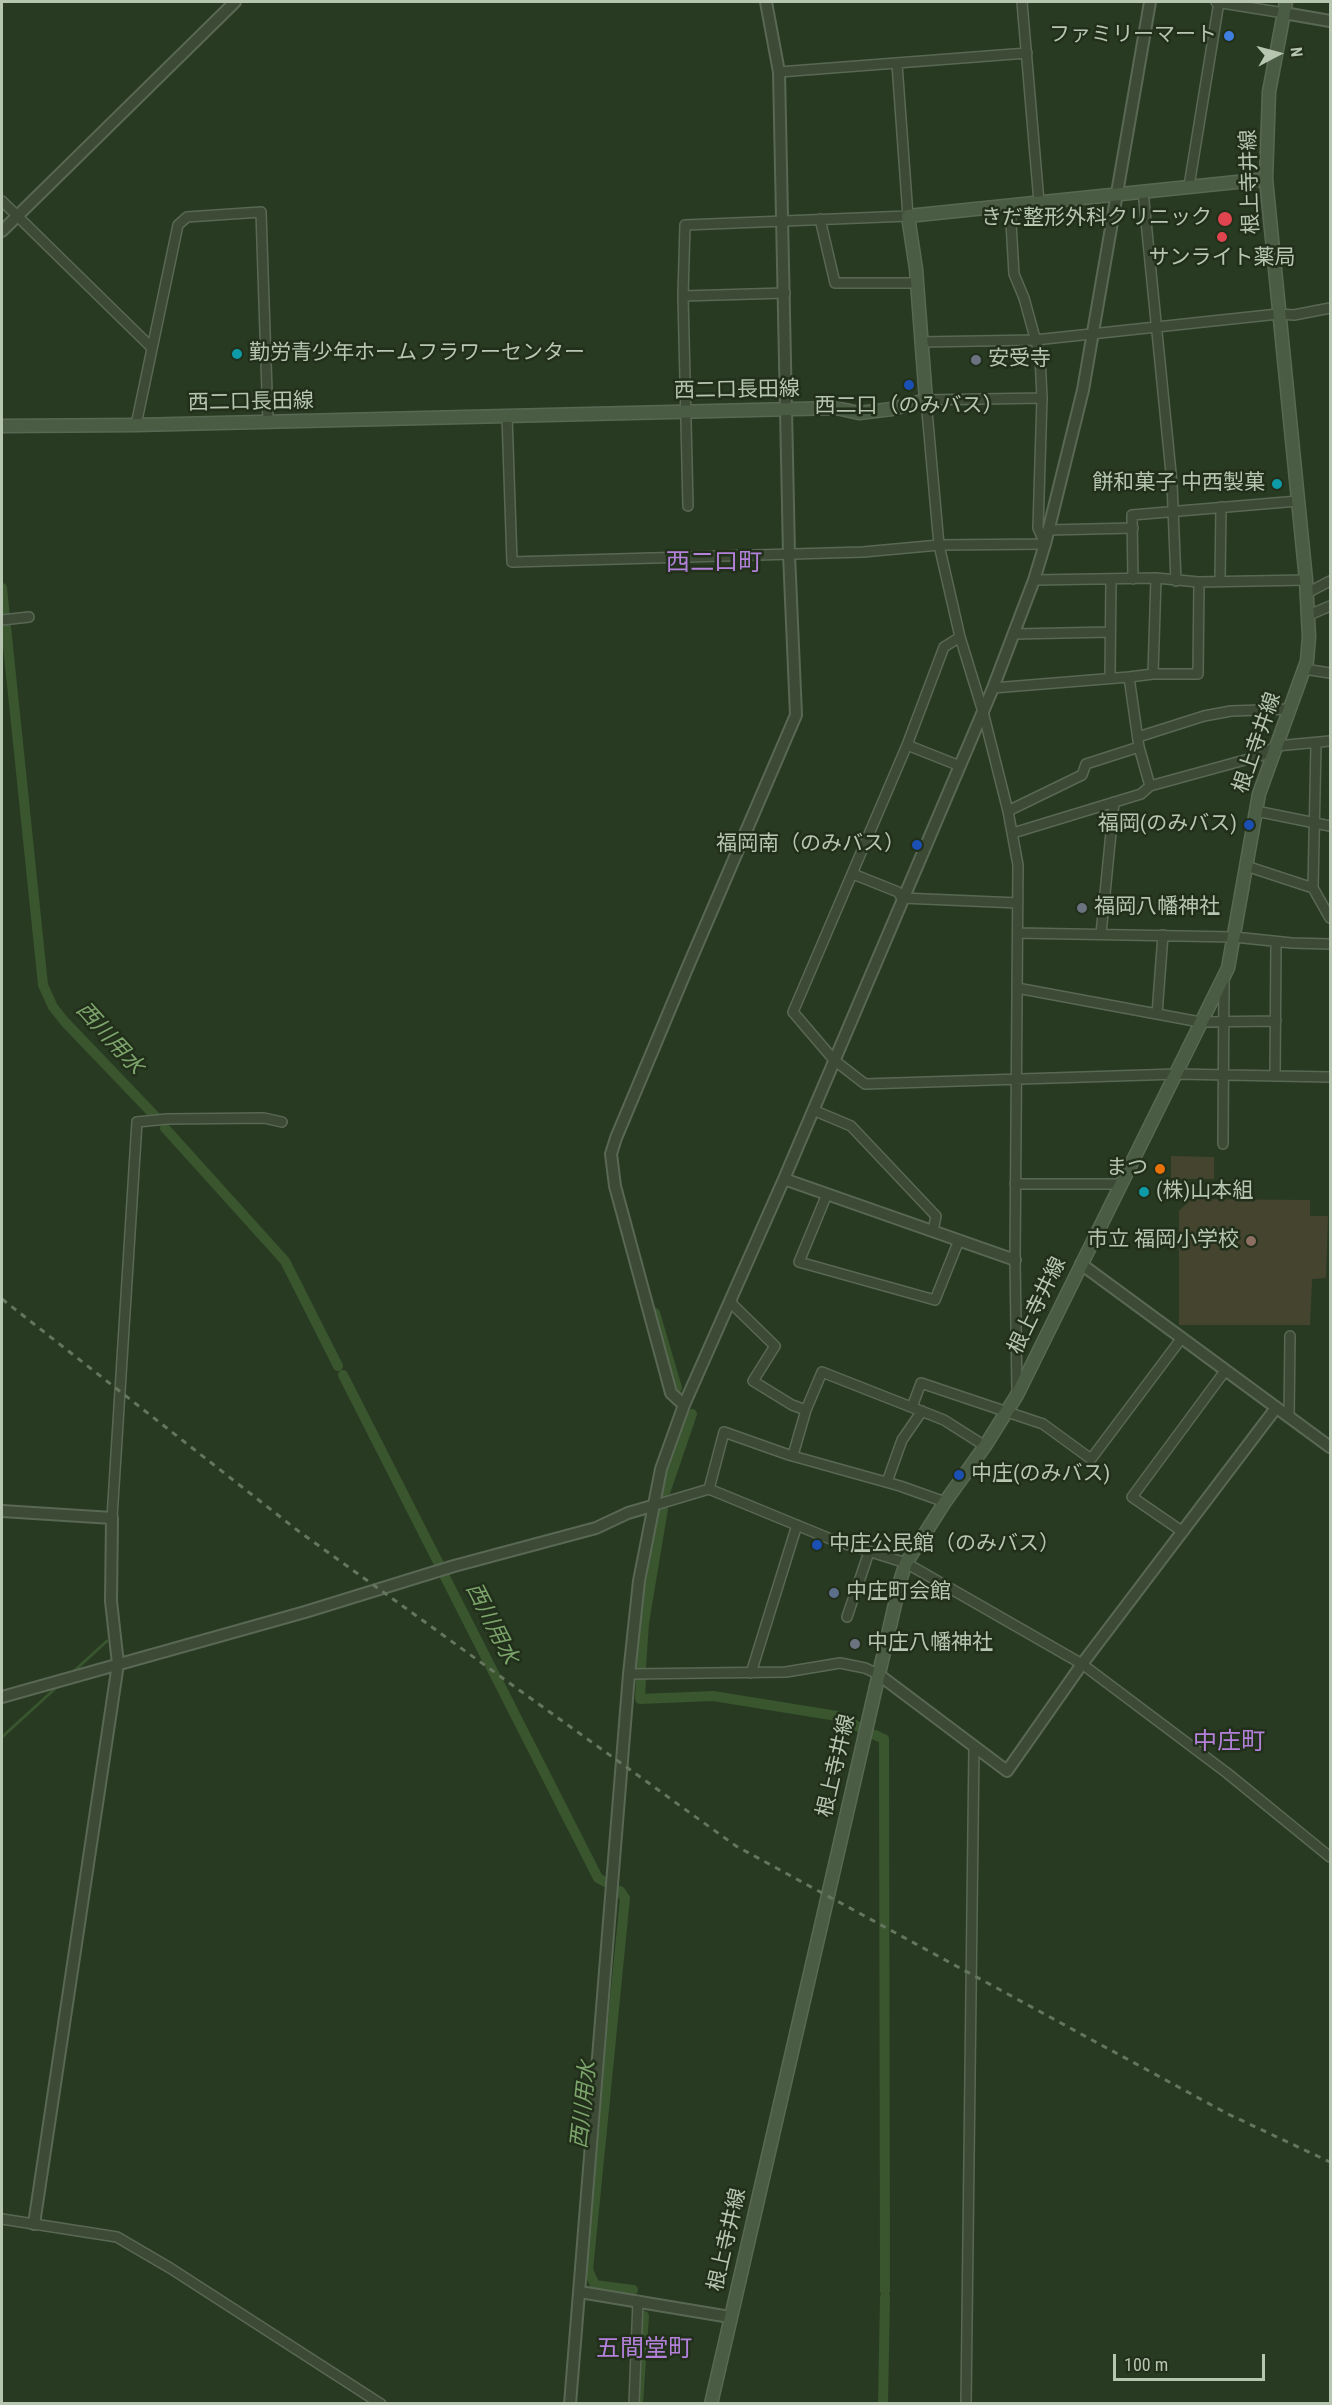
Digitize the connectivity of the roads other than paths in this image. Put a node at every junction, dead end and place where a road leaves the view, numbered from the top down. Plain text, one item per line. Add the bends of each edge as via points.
1 (235, 2) edge
2 (766, 2) edge
3 (1022, 2) edge
4 (1150, 2) edge
5 (1217, 2) edge
6 (1285, 7) edge
7 (1330, 21) edge
8 (1027, 53) junction
9 (897, 64) junction
10 (779, 72) junction
11 (1266, 179) junction
12 (1189, 186) junction
13 (1143, 191) junction
14 (1117, 193) junction
15 (2, 201) edge
16 (1039, 202) junction
17 (1010, 205) junction
18 (908, 216) junction
19 (17, 217) junction
20 (820, 219) junction
21 (783, 221) junction
22 (2, 231) edge
23 (917, 283) junction
24 (785, 293) junction
25 (683, 297) junction
26 (1330, 308) edge
27 (1278, 314) junction
28 (1158, 327) junction
29 (1094, 332) junction
30 (1035, 340) junction
31 (921, 342) junction
32 (153, 348) junction
33 (1042, 398) junction
34 (926, 400) junction
35 (786, 409) junction
36 (686, 411) junction
37 (507, 416) junction
38 (268, 422) junction
39 (136, 425) junction
40 (2, 426) edge
41 (1298, 501) junction
42 (688, 506) dead end
43 (1221, 507) junction
44 (1174, 511) junction
45 (1133, 528) junction
46 (1049, 530) junction
47 (1045, 544) junction
48 (939, 545) junction
49 (789, 554) junction
50 (1156, 578) junction
51 (1111, 579) junction
52 (1133, 579) junction
53 (1306, 579) junction
54 (1034, 580) junction
55 (1176, 581) junction
56 (1220, 581) junction
57 (1330, 581) edge
58 (1199, 582) junction
59 (1307, 593) junction
60 (1330, 606) edge
61 (1309, 615) junction
62 (28, 617) dead end
63 (2, 620) edge
64 (1110, 632) junction
65 (1015, 634) junction
66 (960, 637) junction
67 (1304, 669) junction
68 (1330, 673) edge
69 (1153, 674) junction
70 (1110, 677) junction
71 (1129, 677) junction
72 (993, 688) junction
73 (1290, 709) junction
74 (983, 712) junction
75 (1330, 741) edge
76 (1139, 742) junction
77 (1316, 744) junction
78 (907, 745) junction
79 (1276, 746) junction
80 (960, 766) junction
81 (1150, 786) junction
82 (1114, 802) junction
83 (1008, 811) junction
84 (1256, 811) junction
85 (1316, 823) junction
86 (1330, 826) edge
87 (1013, 833) junction
88 (1246, 866) junction
89 (852, 874) junction
90 (1313, 888) junction
91 (902, 898) junction
92 (1018, 903) junction
93 (1330, 918) edge
94 (1018, 933) junction
95 (1101, 934) junction
96 (1163, 935) junction
97 (1234, 937) junction
98 (1276, 942) junction
99 (1330, 944) edge
100 (1224, 975) junction
101 (1017, 988) junction
102 (1157, 1014) junction
103 (1276, 1021) junction
104 (1200, 1022) junction
105 (1226, 1022) junction
106 (834, 1060) junction
107 (1177, 1074) junction
108 (1225, 1074) junction
109 (1275, 1076) junction
110 (1330, 1077) edge
111 (1015, 1078) junction
112 (813, 1110) junction
113 (282, 1122) dead end
114 (1223, 1144) dead end
115 (784, 1179) junction
116 (1015, 1184) junction
117 (1121, 1184) junction
118 (827, 1194) junction
119 (933, 1231) junction
120 (959, 1240) junction
121 (1015, 1260) junction
122 (1080, 1264) junction
123 (730, 1302) junction
124 (1290, 1336) dead end
125 (1181, 1339) junction
126 (1225, 1371) junction
127 (1017, 1395) junction
128 (684, 1405) junction
129 (912, 1407) junction
130 (1276, 1408) junction
131 (806, 1410) junction
132 (922, 1411) junction
133 (1007, 1412) junction
134 (1289, 1417) junction
135 (985, 1446) junction
136 (1330, 1447) edge
137 (793, 1455) junction
138 (887, 1482) junction
139 (710, 1489) junction
140 (945, 1502) junction
141 (652, 1506) junction
142 (2, 1510) edge
143 (112, 1518) junction
144 (797, 1525) junction
145 (1183, 1532) junction
146 (869, 1552) junction
147 (906, 1563) junction
148 (847, 1617) dead end
149 (118, 1664) junction
150 (1082, 1664) junction
151 (751, 1673) junction
152 (629, 1674) junction
153 (878, 1674) junction
154 (2, 1697) edge
155 (974, 1747) junction
156 (1330, 1857) edge
157 (2, 2219) edge
158 (34, 2224) junction
159 (580, 2292) junction
160 (638, 2301) junction
161 (730, 2316) junction
162 (366, 2393) junction
163 (363, 2403) edge
164 (381, 2403) edge
165 (570, 2403) edge
166 (634, 2403) edge
167 (711, 2403) edge
168 (966, 2403) edge

1 - 19 street
2 - 10 street
3 - 8 street
4 - 14 street
5 - 6 street
5 - 12 street
6 - 7 street
6 - 11 main road, 根上寺井線 via 1269,92
8 - 9 street
8 - 16 street
9 - 10 street
9 - 18 street
10 - 21 street
11 - 12 main road
11 - 27 main road, 根上寺井線
12 - 13 main road
13 - 14 main road
13 - 28 street
14 - 16 main road
14 - 29 street
15 - 19 street
16 - 17 main road
17 - 18 main road
17 - 30 street via 1014,274
18 - 20 street
18 - 23 main road
19 - 22 street
19 - 32 street
20 - 21 street
20 - 23 street via 835,283
21 - 24 street
21 - 25 street via 685,225
23 - 31 main road
24 - 25 street
24 - 35 street
25 - 36 street
26 - 27 street
27 - 28 street
27 - 41 main road, 根上寺井線
28 - 29 street
28 - 44 street
29 - 30 street
29 - 46 street
30 - 31 street
30 - 33 street via 1040,356
31 - 34 main road
32 - 38 street via 178,225 187,217 261,212
32 - 39 street
33 - 34 street
33 - 47 street via 1038,528
34 - 35 main road, 西二口長田線 via 859,413 836,408
34 - 48 street
35 - 36 main road, 西二口長田線
35 - 49 street
36 - 37 main road, 西二口長田線
36 - 42 street
37 - 38 main road, 西二口長田線
37 - 49 street via 512,562
38 - 39 main road, 西二口長田線
39 - 40 main road, 西二口長田線
41 - 43 street
41 - 53 main road, 根上寺井線
43 - 44 street
43 - 56 street
44 - 45 street via 1132,515
44 - 55 street
45 - 46 street
45 - 52 street
46 - 47 street
47 - 48 street
47 - 54 street
48 - 49 street
48 - 66 street
49 - 128 street via 796,715 611,1154 615,1186 671,1393
50 - 52 street
50 - 55 street
50 - 69 street
51 - 52 street
51 - 54 street
51 - 64 street
53 - 56 street
53 - 59 main road, 根上寺井線
54 - 65 street
55 - 58 street
56 - 58 street
57 - 59 street
58 - 69 street via 1198,674
59 - 61 main road, 根上寺井線
60 - 61 street
61 - 67 main road, 根上寺井線 via 1309,648
62 - 63 street
64 - 65 street
64 - 70 street
65 - 72 street
66 - 74 street
66 - 78 street via 944,647
67 - 68 street
67 - 73 main road, 根上寺井線
69 - 71 street
70 - 71 street
70 - 72 street
71 - 76 street
72 - 74 street
73 - 76 street via 1204,716
73 - 79 main road, 根上寺井線
74 - 80 street
74 - 83 street
75 - 77 street
76 - 81 street
76 - 83 street via 1086,764 1082,775
77 - 79 street
77 - 85 street
78 - 80 street
78 - 89 street
79 - 81 street via 1263,755
79 - 84 main road, 根上寺井線
80 - 91 street
81 - 82 street via 1141,794
82 - 87 street
82 - 95 street
83 - 87 street
84 - 85 street
84 - 88 main road, 根上寺井線
85 - 86 street
85 - 90 street
87 - 92 street
88 - 90 street
88 - 97 main road, 根上寺井線
89 - 91 street via 898,892
89 - 106 street via 793,1012
90 - 93 street
91 - 92 street
91 - 106 street
92 - 94 street
94 - 95 street
94 - 101 street
95 - 96 street
96 - 97 street
96 - 102 street
97 - 98 street
97 - 100 main road, 根上寺井線
98 - 99 street
98 - 103 street
100 - 104 main road, 根上寺井線
100 - 105 street
101 - 102 street
101 - 111 street
102 - 104 street
103 - 105 street
103 - 109 street
104 - 105 street
104 - 107 main road, 根上寺井線
105 - 108 street
106 - 111 street via 865,1084
106 - 112 street
107 - 108 street
107 - 111 street
107 - 117 main road, 根上寺井線
108 - 109 street
108 - 114 street
109 - 110 street
111 - 116 street
112 - 115 street
112 - 119 street via 851,1126 936,1216
113 - 143 street via 264,1118 137,1122
115 - 118 street
115 - 123 street
116 - 117 street
116 - 121 street
117 - 122 main road, 根上寺井線
118 - 119 street
118 - 120 street via 800,1262 935,1300
119 - 120 street
120 - 121 street
121 - 127 street
122 - 125 street
122 - 127 main road, 根上寺井線
123 - 128 street
123 - 131 street via 775,1346 753,1381 792,1406
124 - 134 street
125 - 126 street
125 - 133 street via 1091,1459 1043,1424
126 - 130 street
126 - 145 street via 1132,1497
127 - 133 main road, 根上寺井線
128 - 141 street
129 - 131 street via 822,1372
129 - 132 street
129 - 133 street via 921,1383
130 - 134 street
130 - 145 street
131 - 137 street
132 - 135 street
132 - 138 street via 902,1440
133 - 135 main road, 根上寺井線
134 - 136 street
135 - 140 main road, 根上寺井線
137 - 138 street
137 - 139 street via 724,1432
138 - 140 street
139 - 141 street
139 - 144 street
140 - 147 main road, 根上寺井線
141 - 149 street via 596,1528
141 - 152 street
142 - 143 street
143 - 149 street via 111,1601
144 - 146 street
144 - 151 street
145 - 150 street
146 - 147 street
146 - 148 street
147 - 150 street
147 - 153 main road, 根上寺井線
149 - 154 street
149 - 158 street
150 - 155 street via 1007,1771
150 - 156 street via 1227,1773
151 - 152 street
151 - 153 street via 840,1663
152 - 159 street
153 - 155 street
153 - 161 main road, 根上寺井線
155 - 168 street
157 - 158 street
158 - 162 street via 117,2237
159 - 160 street
159 - 165 street
160 - 161 street
160 - 166 street
161 - 167 main road, 根上寺井線
162 - 163 street
162 - 164 street

